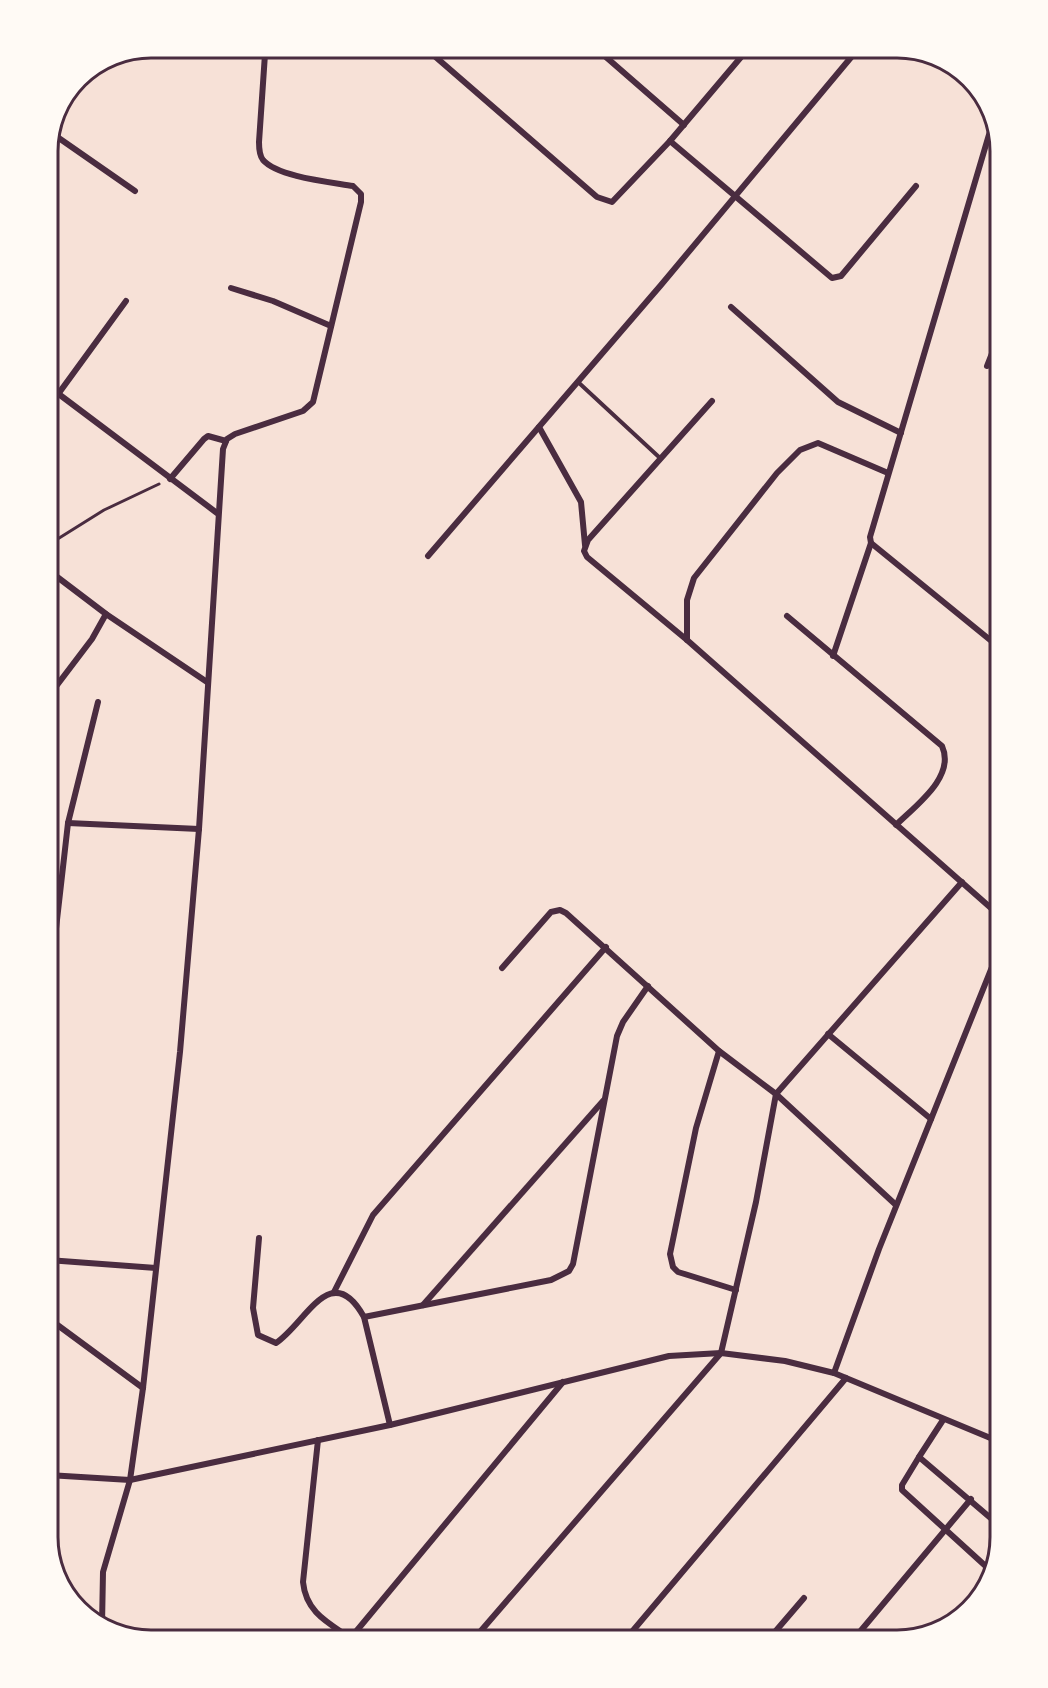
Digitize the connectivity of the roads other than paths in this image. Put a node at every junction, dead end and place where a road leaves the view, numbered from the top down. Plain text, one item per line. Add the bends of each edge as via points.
1 (265, 58) edge
2 (437, 58) edge
3 (608, 59) edge
4 (740, 59) edge
5 (850, 59) edge
6 (684, 125) junction
7 (988, 137) edge
8 (60, 139) edge
9 (670, 141) junction
10 (916, 186) dead end
11 (135, 191) dead end
12 (735, 197) junction
13 (231, 288) dead end
14 (126, 301) dead end
15 (731, 307) dead end
16 (331, 326) junction
17 (989, 361) edge
18 (987, 366) dead end
19 (578, 382) junction
20 (59, 394) joint
21 (712, 401) dead end
22 (539, 427) junction
23 (901, 433) junction
24 (226, 441) junction
25 (660, 459) junction
26 (888, 473) junction
27 (170, 479) junction
28 (217, 513) junction
29 (872, 543) junction
30 (585, 545) junction
31 (428, 556) dead end
32 (59, 578) edge
33 (106, 614) junction
34 (787, 616) dead end
35 (989, 639) edge
36 (687, 640) junction
37 (833, 656) junction
38 (207, 682) junction
39 (59, 683) edge
40 (98, 702) dead end
41 (68, 823) junction
42 (896, 825) junction
43 (199, 829) junction
44 (962, 882) junction
45 (989, 906) edge
46 (58, 907) edge
47 (606, 947) junction
48 (502, 968) dead end
49 (989, 974) edge
50 (648, 986) junction
51 (828, 1034) junction
52 (719, 1051) junction
53 (776, 1094) junction
54 (604, 1100) junction
55 (931, 1119) junction
56 (896, 1205) junction
57 (259, 1238) dead end
58 (58, 1261) edge
59 (156, 1268) junction
60 (736, 1290) junction
61 (334, 1292) junction
62 (423, 1305) junction
63 (364, 1317) junction
64 (58, 1325) edge
65 (721, 1353) junction
66 (834, 1373) junction
67 (846, 1378) junction
68 (564, 1382) junction
69 (144, 1388) junction
70 (944, 1420) junction
71 (390, 1425) junction
72 (989, 1438) edge
73 (318, 1440) junction
74 (920, 1457) junction
75 (58, 1476) edge
76 (130, 1480) junction
77 (971, 1499) junction
78 (989, 1516) edge
79 (945, 1528) junction
80 (984, 1565) edge
81 (804, 1598) dead end
82 (102, 1615) edge
83 (337, 1629) edge
84 (359, 1629) edge
85 (481, 1629) edge
86 (634, 1630) edge
87 (777, 1630) edge
88 (861, 1630) edge

1 - 16 street via 259,142 263,160 280,171 353,186 361,194
2 - 9 street via 603,200 617,199
3 - 6 street
4 - 6 street
5 - 12 street
6 - 9 street
7 - 23 street
8 - 11 street
9 - 12 street
10 - 12 street via 836,278 828,276
12 - 19 street
13 - 16 street
14 - 20 street
15 - 23 street via 838,402
16 - 24 street via 313,402 303,411 235,434
17 - 18 street
19 - 22 street
19 - 25 lane
20 - 27 street
21 - 25 street
22 - 30 street via 581,502
22 - 31 street
23 - 26 street
24 - 27 street via 208,436
24 - 28 street
25 - 30 street
26 - 29 street via 871,528
26 - 36 street via 818,443 800,450 777,473 694,578 687,600
27 - 28 street
28 - 38 street
29 - 35 street
29 - 37 street
30 - 36 street via 584,551 592,562
32 - 33 street
33 - 38 street
33 - 39 street
34 - 37 street
36 - 42 street
37 - 42 street via 942,746 946,754 933,788
38 - 43 street
40 - 41 street
41 - 43 street
41 - 46 street
42 - 44 street
43 - 59 street
44 - 45 street
44 - 51 street
47 - 48 street via 566,913 555,911
47 - 50 street
47 - 61 street via 374,1215
49 - 55 street
50 - 52 street
50 - 54 street via 620,1028
51 - 53 street
51 - 55 street
52 - 53 street
52 - 60 street via 696,1128 670,1254 678,1272
53 - 56 street
53 - 60 street
54 - 62 street
54 - 62 street via 569,1271 551,1280
55 - 56 street
56 - 66 street
57 - 61 street via 253,1318 263,1340 276,1343 292,1331 316,1302
58 - 59 street
59 - 69 street
60 - 65 street
61 - 63 street via 351,1300
62 - 63 street
63 - 71 street
64 - 69 street
65 - 66 street via 785,1361
65 - 68 street via 669,1356
65 - 85 street
66 - 67 street
67 - 70 street
67 - 86 street
68 - 71 street
68 - 84 street
69 - 76 street
70 - 72 street
70 - 74 street
71 - 73 street
73 - 76 street
73 - 83 street via 303,1582 305,1596 318,1616
74 - 77 street
74 - 79 street via 902,1490
75 - 76 street
76 - 82 street via 103,1572
77 - 78 street
77 - 79 street
79 - 80 street
79 - 88 street
81 - 87 street

